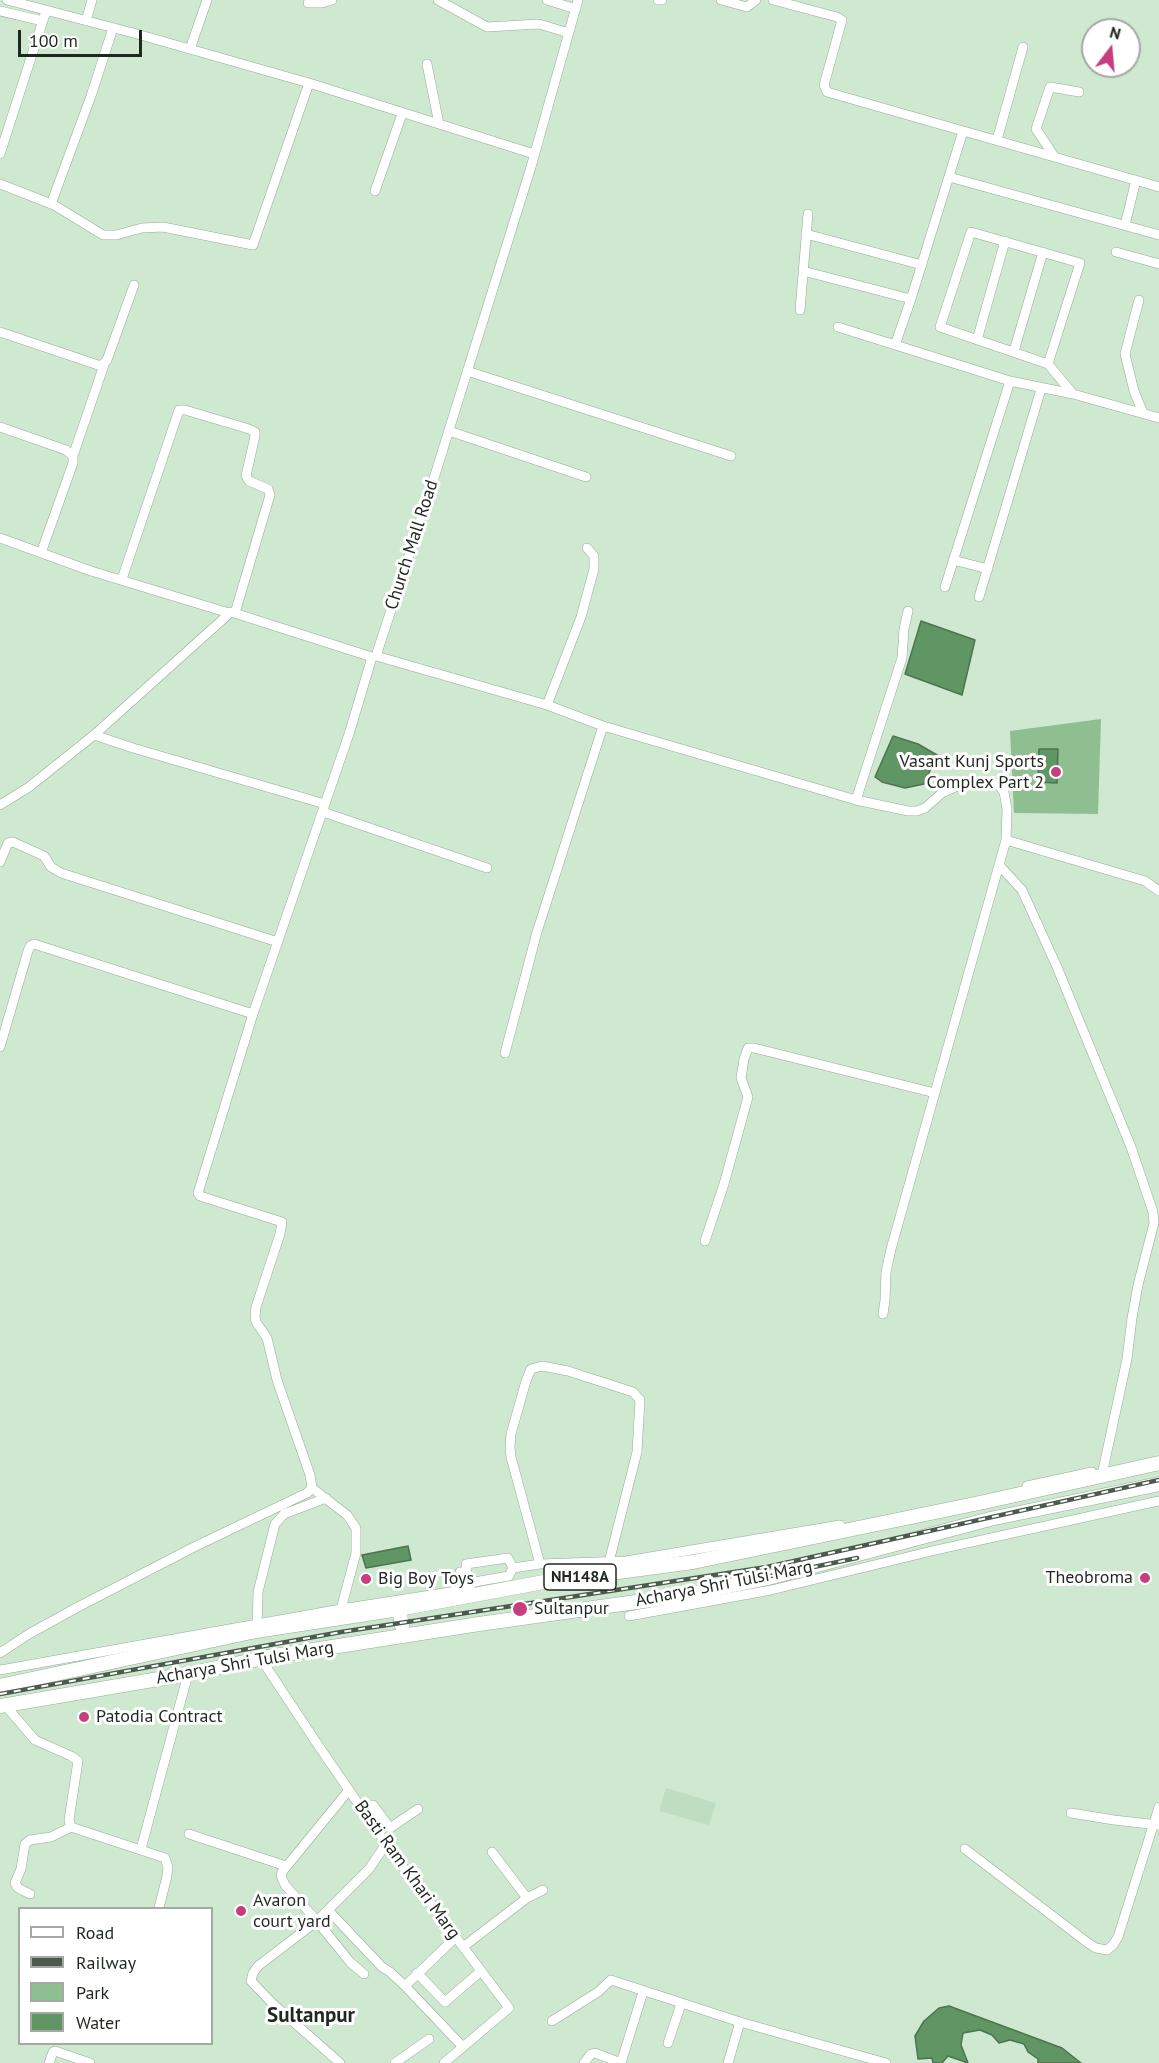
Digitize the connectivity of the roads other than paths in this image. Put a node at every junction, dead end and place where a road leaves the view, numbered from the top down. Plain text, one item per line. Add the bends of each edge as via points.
1 (7, 0) edge
2 (92, 0) edge
3 (207, 0) edge
4 (332, 0) edge
5 (438, 0) edge
6 (547, 0) edge
7 (721, 0) edge
8 (756, 0) edge
9 (772, 0) edge
10 (308, 3) dead end
11 (577, 4) edge
12 (0, 11) edge
13 (46, 11) junction
14 (44, 21) junction
15 (86, 21) junction
16 (113, 28) junction
17 (569, 33) junction
18 (1023, 47) dead end
19 (190, 49) junction
20 (427, 64) dead end
21 (309, 83) junction
22 (1078, 92) dead end
23 (402, 114) junction
24 (439, 124) junction
25 (963, 131) junction
26 (997, 140) junction
27 (0, 154) edge
28 (534, 154) junction
29 (1054, 156) junction
30 (949, 177) junction
31 (1136, 180) junction
32 (0, 184) edge
33 (1159, 187) edge
34 (375, 191) dead end
35 (51, 204) junction
36 (808, 214) dead end
37 (1125, 225) junction
38 (806, 234) junction
39 (1159, 235) edge
40 (1005, 241) junction
41 (1043, 252) junction
42 (1116, 252) dead end
43 (1159, 264) edge
44 (922, 265) junction
45 (803, 271) junction
46 (134, 285) dead end
47 (911, 299) junction
48 (1139, 300) dead end
49 (800, 310) dead end
50 (838, 327) dead end
51 (0, 332) edge
52 (977, 340) junction
53 (895, 345) junction
54 (1014, 351) junction
55 (1048, 364) junction
56 (104, 365) junction
57 (467, 371) junction
58 (1011, 381) junction
59 (1041, 388) junction
60 (1073, 394) junction
61 (1143, 413) junction
62 (1159, 418) edge
63 (0, 427) edge
64 (448, 431) junction
65 (74, 453) dead end
66 (731, 456) dead end
67 (586, 477) dead end
68 (0, 538) edge
69 (587, 548) dead end
70 (41, 554) junction
71 (953, 560) junction
72 (988, 569) junction
73 (122, 579) junction
74 (945, 587) dead end
75 (979, 597) dead end
76 (908, 611) dead end
77 (232, 613) junction
78 (374, 656) junction
79 (547, 705) junction
80 (603, 726) junction
81 (94, 735) junction
82 (856, 800) junction
83 (0, 805) edge
84 (324, 808) junction
85 (1006, 840) junction
86 (0, 862) edge
87 (999, 865) junction
88 (487, 868) dead end
89 (1159, 891) edge
90 (278, 942) junction
91 (254, 1014) junction
92 (0, 1047) edge
93 (505, 1053) dead end
94 (934, 1092) junction
95 (705, 1241) dead end
96 (883, 1314) dead end
97 (1159, 1458) edge
98 (1159, 1463) edge
99 (1103, 1470) junction
100 (1159, 1485) edge
101 (312, 1488) junction
102 (326, 1498) junction
103 (1159, 1501) edge
104 (609, 1562) junction
105 (540, 1564) junction
106 (513, 1568) junction
107 (463, 1590) junction
108 (341, 1609) junction
109 (399, 1609) junction
110 (629, 1616) dead end
111 (257, 1627) junction
112 (404, 1636) junction
113 (0, 1653) edge
114 (261, 1659) junction
115 (0, 1670) edge
116 (188, 1674) junction
117 (0, 1686) edge
118 (4, 1710) edge
119 (349, 1790) junction
120 (360, 1805) junction
121 (1159, 1808) edge
122 (418, 1809) dead end
123 (1071, 1812) dead end
124 (1157, 1825) edge
125 (71, 1827) junction
126 (189, 1834) dead end
127 (386, 1844) junction
128 (141, 1849) junction
129 (965, 1849) dead end
130 (492, 1852) dead end
131 (286, 1866) junction
132 (543, 1890) dead end
133 (30, 1894) dead end
134 (527, 1898) junction
135 (159, 1907) edge
136 (328, 1910) junction
137 (317, 1921) junction
138 (456, 1937) junction
139 (463, 1947) junction
140 (481, 1971) junction
141 (417, 1973) junction
142 (364, 1974) dead end
143 (405, 1986) junction
144 (644, 1992) junction
145 (681, 2004) junction
146 (552, 2021) dead end
147 (740, 2022) junction
148 (429, 2039) dead end
149 (668, 2043) dead end
150 (463, 2047) junction
151 (49, 2063) edge
152 (90, 2063) edge
153 (340, 2063) edge
154 (395, 2063) edge
155 (444, 2063) edge
156 (584, 2063) edge
157 (728, 2063) edge
158 (886, 2063) edge

1 - 13 street
2 - 15 street
3 - 19 street
4 - 10 street
5 - 17 street via 487,27 539,24
6 - 11 street
7 - 8 street via 747,7
9 - 25 street via 842,20 825,86 827,92
11 - 17 street, Church Mall Road
12 - 14 street
13 - 14 street
13 - 15 street
14 - 27 street
15 - 16 street
16 - 19 street
16 - 35 street
17 - 28 street, Church Mall Road
18 - 26 street
19 - 21 street
20 - 24 street
21 - 23 street
21 - 35 street via 253,245 163,227 103,235
22 - 29 street via 1050,87 1036,129
23 - 24 street
23 - 34 street
24 - 28 street
25 - 26 street
25 - 30 street
26 - 29 street
28 - 57 street, Church Mall Road
29 - 31 street
30 - 37 street
30 - 44 street
31 - 33 street
31 - 37 street
32 - 35 street
36 - 38 street
37 - 39 street
38 - 44 street
38 - 45 street
40 - 41 street
40 - 52 street
40 - 52 street via 969,233 939,324
41 - 54 street
41 - 55 street via 1080,264
42 - 43 street
44 - 47 street
45 - 47 street
45 - 49 street
46 - 56 street
47 - 53 street
48 - 61 street via 1125,354
50 - 53 street
51 - 56 street via 97,366
52 - 54 street
53 - 58 street
54 - 55 street
55 - 60 street
56 - 65 street
57 - 64 street, Church Mall Road
57 - 66 street
58 - 59 street
58 - 71 street
59 - 60 street
59 - 72 street
60 - 61 street
61 - 62 street
63 - 70 street via 73,456
64 - 67 street
64 - 78 street, Church Mall Road
68 - 70 street
69 - 79 street via 594,556 594,569 581,617
70 - 73 street
71 - 72 street
71 - 74 street
72 - 75 street
73 - 77 street
73 - 77 street via 178,410 249,429 255,436 246,476 249,482 268,489 270,495
76 - 82 street via 902,658
77 - 78 street
77 - 81 street
78 - 79 street
78 - 84 street, Church Mall Road
79 - 80 street
80 - 82 street
80 - 93 street via 537,932
81 - 83 street
81 - 84 street
82 - 85 street via 917,811 960,785 992,782 1004,792
84 - 88 street
84 - 90 street, Church Mall Road
85 - 87 street
85 - 89 street via 1145,881
86 - 90 street via 8,843 13,842 44,856 61,873
87 - 94 street
87 - 99 street via 1022,890 1057,967 1131,1146 1153,1212 1154,1223 1138,1285
90 - 91 street, Church Mall Road
91 - 92 street via 34,944 28,951
91 - 101 street, Church Mall Road via 198,1195 282,1222 255,1317 267,1338
94 - 95 street via 748,1048 741,1078 748,1098
94 - 96 street via 887,1262
97 - 99 street
98 - 109 highway, Acharya Shri Tulsi Marg / NH148A via 693,1562 544,1582
99 - 104 street via 932,1509
100 - 112 highway, Acharya Shri Tulsi Marg / NH148A via 990,1519 768,1578 686,1595
101 - 102 street
101 - 113 street via 76,1608
102 - 108 street via 352,1521 357,1534
102 - 111 street via 289,1511 275,1524 258,1592
103 - 110 street via 771,1590
104 - 105 street
104 - 105 street via 637,1452 640,1400 633,1392 542,1366 531,1369 526,1381 510,1447
105 - 106 street
106 - 107 street via 510,1576 474,1582
106 - 107 street via 508,1558 466,1564 467,1572 460,1572
107 - 108 street
108 - 111 street
109 - 111 highway, Acharya Shri Tulsi Marg / NH148A
109 - 112 highway
111 - 115 street
111 - 117 highway, Acharya Shri Tulsi Marg / NH148A
112 - 114 highway, Acharya Shri Tulsi Marg / NH148A
114 - 116 highway, Acharya Shri Tulsi Marg / NH148A
114 - 119 street, Basti Ram Khari Marg
116 - 118 highway, Acharya Shri Tulsi Marg / NH148A
116 - 128 street
118 - 125 street via 34,1740 78,1761
119 - 120 street, Basti Ram Khari Marg
119 - 131 street
120 - 122 street via 373,1805 390,1828
120 - 127 street, Basti Ram Khari Marg
121 - 124 street
123 - 124 street
124 - 129 street via 1118,1937 1107,1950 1088,1943
125 - 128 street
125 - 133 street via 25,1844 15,1882
126 - 131 street
127 - 136 street via 369,1869
127 - 138 street, Basti Ram Khari Marg
128 - 135 street via 167,1861
130 - 134 street
131 - 137 street via 282,1881
132 - 134 street
134 - 139 street
136 - 137 street
136 - 143 street
137 - 142 street
137 - 153 street via 258,1966 251,1981
138 - 139 street, Basti Ram Khari Marg
138 - 141 street
139 - 140 street, Basti Ram Khari Marg
140 - 141 street via 445,2002
140 - 150 street, Basti Ram Khari Marg via 509,2008
141 - 143 street
143 - 150 street
144 - 145 street
144 - 146 street via 611,1980
144 - 156 street via 621,2063 596,2053
145 - 147 street
145 - 149 street
147 - 157 street
147 - 158 street
148 - 154 street
150 - 155 street, Basti Ram Khari Marg
151 - 152 street via 55,2051

